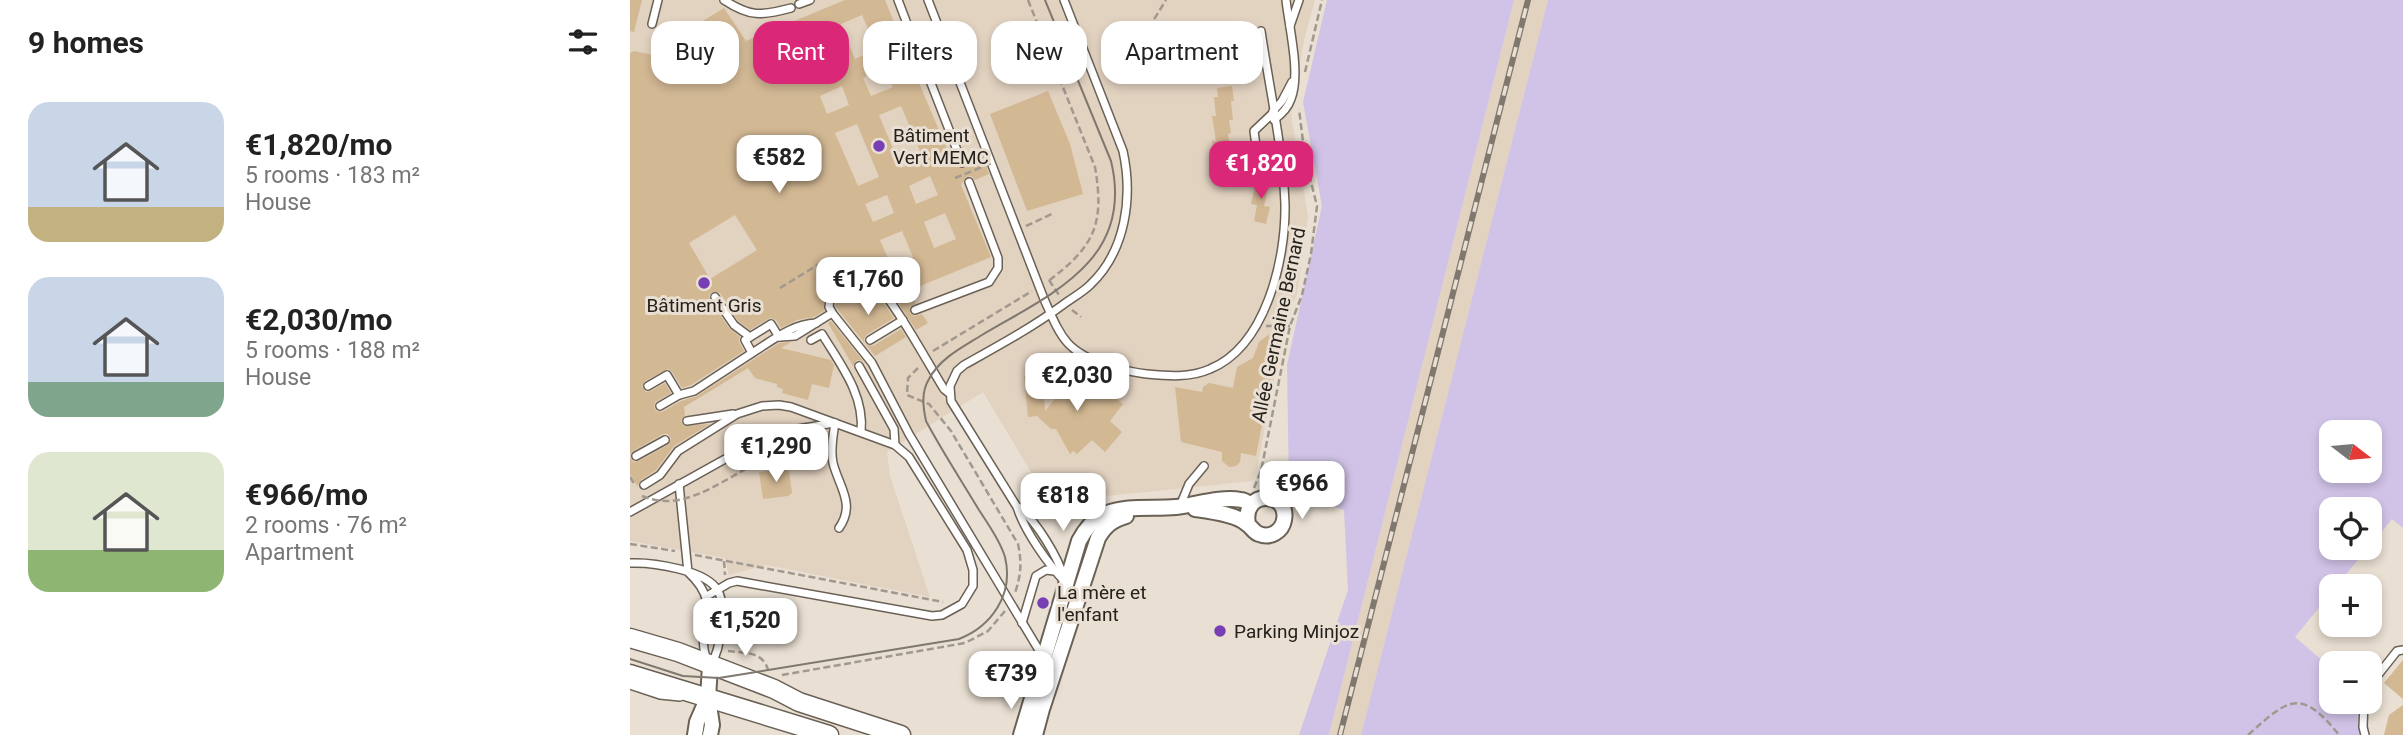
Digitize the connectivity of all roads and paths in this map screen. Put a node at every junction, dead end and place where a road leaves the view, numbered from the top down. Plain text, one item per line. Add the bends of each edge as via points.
1 (658, 0) edge
2 (724, 0) edge
3 (810, 0) edge
4 (898, 0) edge
5 (929, 0) edge
6 (1028, 0) edge
7 (1064, 0) edge
8 (1166, 0) edge
9 (1286, 0) edge
10 (1299, 0) edge
11 (1322, 0) edge
12 (653, 21) edge
13 (906, 21) edge
14 (937, 21) edge
15 (1153, 21) edge
16 (1289, 30) junction
17 (1263, 43) edge
18 (1303, 83) dead end
19 (930, 84) edge
20 (964, 84) edge
21 (1298, 109) dead end
22 (1274, 115) junction
23 (1256, 146) dead end
24 (962, 163) dead end
25 (992, 163) junction
26 (955, 178) dead end
27 (969, 182) dead end
28 (1054, 214) dead end
29 (1017, 230) junction
30 (824, 261) dead end
31 (1045, 284) dead end
32 (780, 288) dead end
33 (1035, 289) dead end
34 (715, 297) dead end
35 (915, 310) dead end
36 (832, 313) junction
37 (1051, 314) junction
38 (903, 320) junction
39 (1256, 324) junction
40 (1290, 326) junction
41 (750, 337) junction
42 (779, 337) junction
43 (811, 340) dead end
44 (870, 340) dead end
45 (752, 352) junction
46 (928, 356) dead end
47 (923, 363) dead end
48 (859, 366) dead end
49 (648, 386) dead end
50 (949, 393) junction
51 (679, 395) junction
52 (660, 406) dead end
53 (737, 414) junction
54 (687, 421) dead end
55 (835, 423) junction
56 (861, 432) junction
57 (665, 440) dead end
58 (895, 445) junction
59 (636, 456) dead end
60 (821, 464) dead end
61 (1204, 466) dead end
62 (679, 484) junction
63 (644, 485) dead end
64 (642, 496) dead end
65 (1251, 498) junction
66 (1180, 506) junction
67 (1017, 507) junction
68 (1143, 509) junction
69 (630, 512) edge
70 (1248, 524) junction
71 (839, 528) dead end
72 (957, 534) junction
73 (974, 542) junction
74 (1074, 555) junction
75 (724, 561) dead end
76 (1057, 561) junction
77 (630, 563) edge
78 (1054, 570) junction
79 (688, 572) junction
80 (1066, 583) junction
81 (718, 590) junction
82 (706, 596) junction
83 (1010, 601) junction
84 (1077, 601) junction
85 (960, 606) junction
86 (1022, 622) junction
87 (630, 638) edge
88 (2403, 650) edge
89 (726, 651) dead end
90 (1043, 656) junction
91 (710, 666) junction
92 (2382, 670) edge
93 (630, 674) edge
94 (782, 675) dead end
95 (769, 678) dead end
96 (630, 685) edge
97 (1046, 696) junction
98 (708, 698) junction
99 (2362, 714) edge
100 (695, 735) edge
101 (710, 735) edge
102 (829, 735) edge
103 (901, 735) edge
104 (1021, 735) edge
105 (1035, 735) edge
106 (2248, 735) edge
107 (2339, 735) edge
108 (2365, 735) edge

1 - 12 lane
2 - 3 lane via 753,14
4 - 13 lane
5 - 14 lane
6 - 31 path via 1095,167 1099,191 1100,210 1088,242 1075,260
7 - 37 lane via 1123,151 1128,192 1119,238 1104,269 1090,286
8 - 15 path
9 - 16 lane
10 - 16 lane
11 - 18 path
16 - 22 lane via 1295,76 1292,97 1285,110
17 - 22 lane
19 - 24 lane
20 - 25 lane
21 - 40 path, Allée Germaine Bernard via 1317,206 1303,295
22 - 23 lane via 1254,131
22 - 39 lane via 1285,204 1283,239 1266,306
25 - 26 path, bridge
25 - 29 lane
27 - 35 lane via 999,258 998,268 989,282
28 - 29 path
29 - 37 lane
30 - 32 path
33 - 46 path
34 - 41 lane via 734,325
36 - 38 lane via 830,299 868,280
36 - 42 lane
36 - 73 lane via 872,363
37 - 39 lane via 1075,352 1121,370 1161,375 1191,375 1210,369 1231,357
37 - 50 lane via 964,365
38 - 44 lane
38 - 50 lane
39 - 40 path
40 - 65 path, Allée Germaine Bernard via 1261,471
41 - 42 lane via 771,324
41 - 45 lane via 745,340
42 - 45 lane
43 - 56 lane via 822,334 850,380 858,399
45 - 51 lane via 694,391
47 - 83 path via 908,378 907,396 929,404 951,431 1018,544 1021,573
48 - 58 lane via 894,429
49 - 51 lane via 667,375
50 - 67 lane
51 - 52 lane
53 - 54 lane
53 - 55 lane via 779,405
53 - 63 lane via 678,451 660,475
55 - 56 lane
55 - 62 lane via 761,439
55 - 71 lane via 833,463 846,502 845,520
56 - 58 lane
57 - 59 lane
58 - 72 lane via 909,457
60 - 64 path, bridge via 812,450 774,456 688,498 657,502
61 - 66 lane via 1189,484
62 - 69 lane
62 - 79 lane
65 - 66 street
65 - 70 street
65 - 70 street via 1273,499 1282,507 1285,519 1279,530 1267,536
66 - 68 street
66 - 70 street via 1219,512
67 - 76 lane via 1028,514
67 - 78 lane
68 - 74 street via 1118,510 1094,521
68 - 84 street via 1105,527
72 - 73 lane
72 - 85 lane via 973,570 973,586
73 - 83 lane
74 - 76 lane
74 - 80 street
75 - 85 path
76 - 80 lane
77 - 79 lane
78 - 80 lane
78 - 86 lane via 1036,576
79 - 81 lane
79 - 82 lane
80 - 84 street
80 - 90 street
81 - 82 lane
81 - 85 lane via 729,583 746,582 932,616
81 - 91 lane via 723,617
82 - 91 lane via 702,643
83 - 86 lane
83 - 94 path via 988,631 965,643
84 - 97 street
86 - 90 lane
87 - 91 street
88 - 92 lane
89 - 95 path via 759,656 766,662
90 - 97 lane
90 - 104 street
91 - 98 street
91 - 103 street via 799,702
93 - 98 street
96 - 98 lane via 660,695
97 - 105 street
98 - 100 street
98 - 101 street
98 - 102 street
99 - 108 lane
106 - 107 path via 2284,705 2306,704

